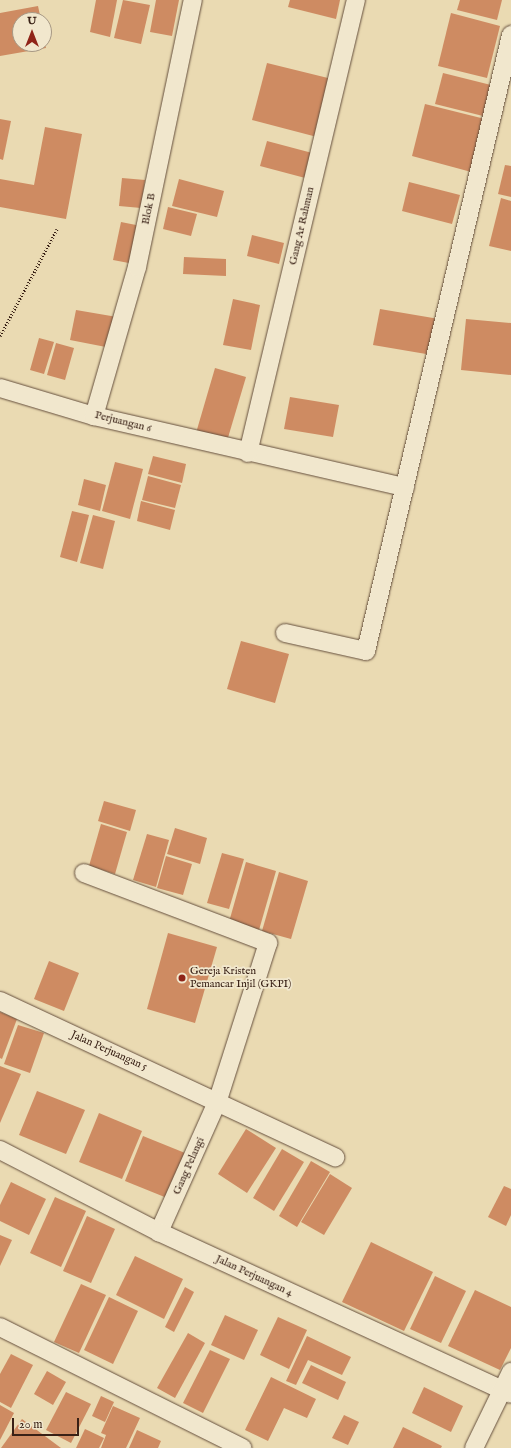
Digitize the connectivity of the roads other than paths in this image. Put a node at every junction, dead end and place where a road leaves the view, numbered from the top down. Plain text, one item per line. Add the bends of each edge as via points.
1 (193, 0) edge
2 (356, 0) edge
3 (511, 35) edge
4 (0, 388) edge
5 (94, 416) junction
6 (248, 452) junction
7 (405, 487) junction
8 (285, 633) dead end
9 (84, 873) dead end
10 (0, 1001) edge
11 (218, 1100) junction
12 (0, 1150) edge
13 (335, 1157) dead end
14 (159, 1232) junction
15 (0, 1327) edge
16 (511, 1372) edge
17 (506, 1392) edge
18 (243, 1448) edge
19 (474, 1448) edge

1 - 5 street, Blok B via 137,267
2 - 6 street, Gang Ar Rahman
3 - 7 street
4 - 5 street, Perjuangan 6
5 - 6 street, Perjuangan 6
6 - 7 street, Perjuangan 6
7 - 8 street via 366,651
9 - 11 street, Gang Pelangi via 268,943
10 - 11 street, Jalan Perjuangan 5
11 - 13 street, Jalan Perjuangan 5
11 - 14 street, Gang Pelangi
12 - 14 street, Jalan Perjuangan 4
14 - 17 street, Jalan Perjuangan 4
15 - 18 street
16 - 17 street
17 - 19 street

